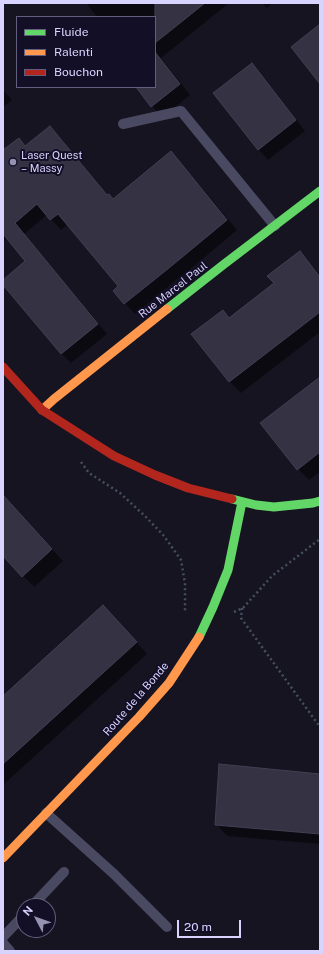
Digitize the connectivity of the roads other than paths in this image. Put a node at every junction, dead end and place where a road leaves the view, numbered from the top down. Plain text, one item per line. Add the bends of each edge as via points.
1 (123, 124) dead end
2 (320, 191) edge
3 (275, 226) junction
4 (3, 367) edge
5 (42, 410) junction
6 (320, 501) edge
7 (242, 502) junction
8 (46, 813) junction
9 (3, 858) edge
10 (64, 872) dead end
11 (40, 898) edge
12 (16, 923) edge
13 (167, 927) dead end
14 (3, 937) edge
15 (3, 943) edge
16 (10, 951) edge

1 - 3 lane via 181,112
2 - 3 street, Rue Marcel Paul
3 - 5 street, Rue Marcel Paul
4 - 5 street
5 - 7 street via 114,456 188,488
6 - 7 street via 274,507
7 - 8 street, Route de la Bonde via 228,570 200,635 169,682 139,717
8 - 9 street, Route de la Bonde
8 - 13 lane via 114,874
10 - 11 lane
12 - 14 lane
15 - 16 lane

